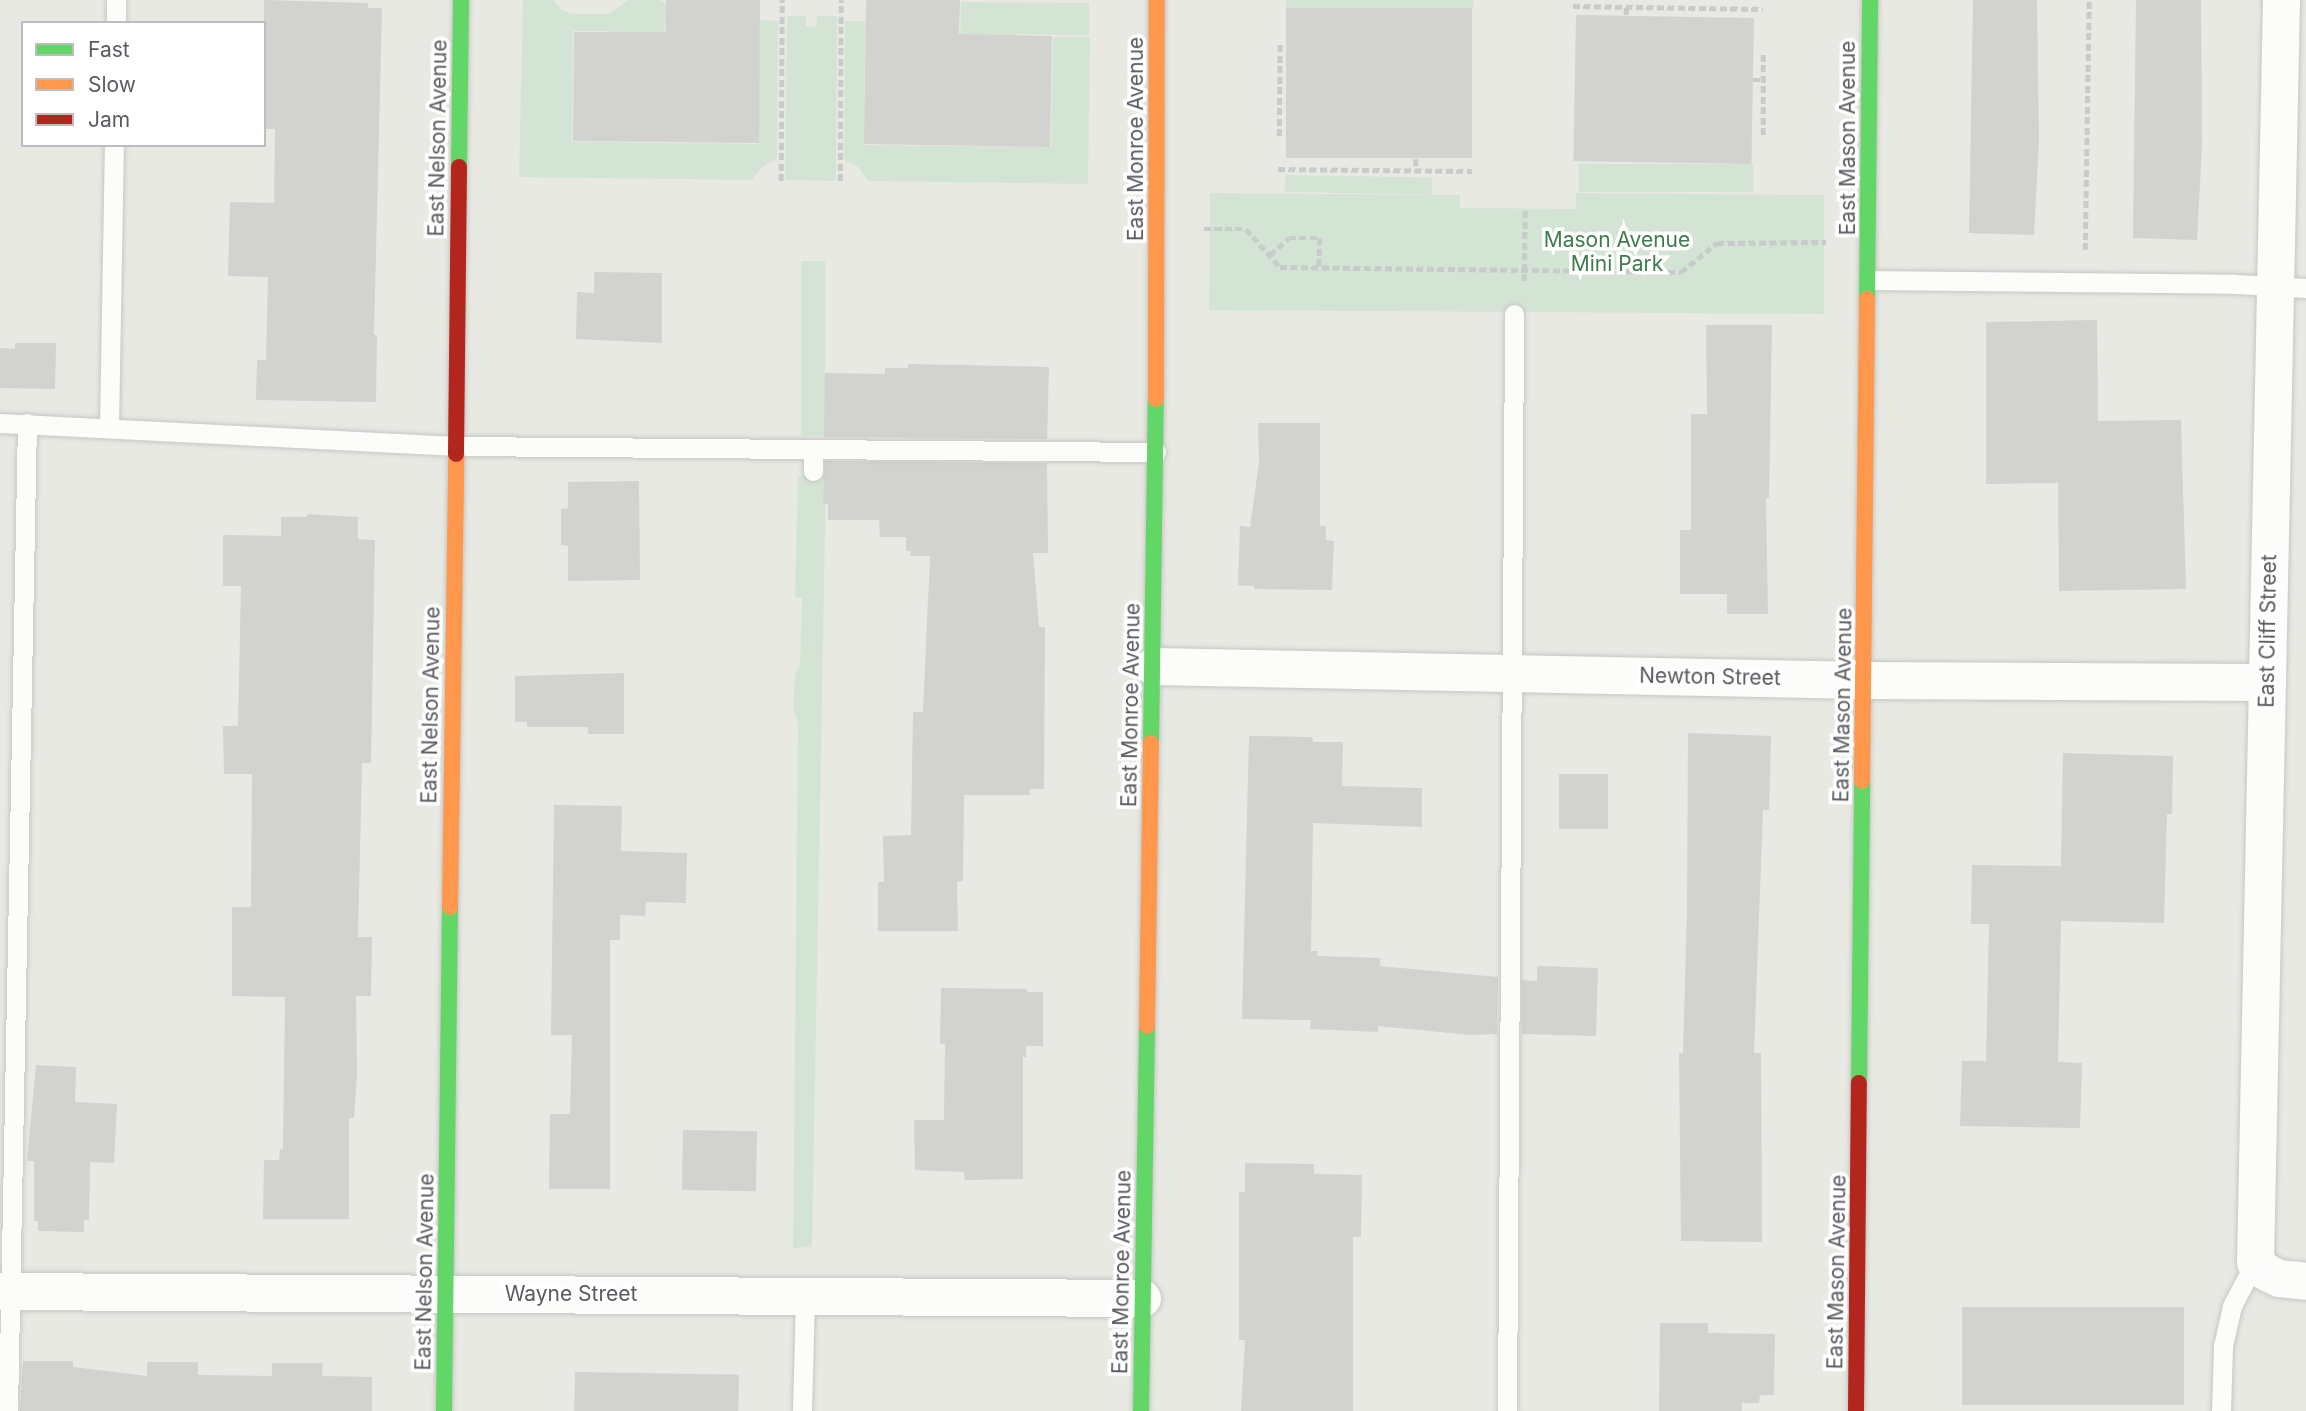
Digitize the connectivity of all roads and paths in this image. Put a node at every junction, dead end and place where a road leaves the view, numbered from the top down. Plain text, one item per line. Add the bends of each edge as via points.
1 (116, 0) edge
2 (461, 0) edge
3 (782, 0) edge
4 (841, 0) edge
5 (1157, 0) edge
6 (1870, 0) edge
7 (2089, 0) edge
8 (2281, 0) edge
9 (1573, 6) dead end
10 (1626, 7) junction
11 (1763, 9) dead end
12 (1626, 15) dead end
13 (116, 21) edge
14 (1280, 43) dead end
15 (1763, 51) dead end
16 (1753, 80) dead end
17 (1763, 80) junction
18 (1763, 135) dead end
19 (1279, 136) dead end
20 (114, 147) edge
21 (1416, 159) dead end
22 (1279, 169) dead end
23 (1416, 170) junction
24 (1472, 170) dead end
25 (781, 181) dead end
26 (840, 181) dead end
27 (1525, 208) dead end
28 (1205, 229) dead end
29 (1834, 242) dead end
30 (1270, 255) junction
31 (1319, 267) junction
32 (1524, 270) junction
33 (1868, 280) junction
34 (2085, 283) junction
35 (2291, 288) edge
36 (1514, 314) joint
37 (0, 423) edge
38 (27, 423) junction
39 (109, 427) junction
40 (456, 446) junction
41 (813, 449) junction
42 (1156, 452) junction
43 (813, 471) dead end
44 (1153, 666) junction
45 (1513, 674) junction
46 (1865, 680) junction
47 (2267, 682) junction
48 (2255, 1262) junction
49 (2306, 1281) edge
50 (5, 1291) edge
51 (446, 1294) junction
52 (805, 1296) junction
53 (1142, 1298) junction
54 (8, 1411) edge
55 (444, 1411) edge
56 (802, 1411) edge
57 (1141, 1411) edge
58 (1507, 1411) edge
59 (1856, 1411) edge
60 (2221, 1411) edge

1 - 13 lane
2 - 40 street, East Nelson Avenue
3 - 25 path
4 - 26 path
5 - 42 street, East Monroe Avenue
6 - 33 street, East Mason Avenue
7 - 34 path
8 - 35 street, East Cliff Street
9 - 10 path
10 - 11 path
10 - 12 path
14 - 19 path
15 - 17 path
16 - 17 path
17 - 18 path
20 - 39 lane
21 - 23 path
22 - 23 path
23 - 24 path
27 - 32 path
28 - 30 path via 1246,229
29 - 32 path via 1721,242 1681,272
30 - 31 path via 1280,267
30 - 31 path via 1289,238 1320,238
31 - 32 path
32 - 36 path via 1523,313
33 - 34 lane
33 - 46 street, East Mason Avenue
34 - 35 lane
35 - 47 street, East Cliff Street
36 - 45 lane
37 - 38 lane
38 - 39 lane
38 - 50 lane
39 - 40 lane
40 - 41 lane
40 - 51 street, East Nelson Avenue
41 - 42 lane
41 - 43 lane
42 - 44 street, East Monroe Avenue
44 - 45 street, Newton Street
44 - 53 street, East Monroe Avenue
45 - 46 street, Newton Street
45 - 58 lane
46 - 47 street, Newton Street
46 - 59 street, East Mason Avenue
47 - 48 street, East Cliff Street
48 - 49 street via 2279,1278
48 - 60 lane via 2232,1306 2223,1346
50 - 51 street, Wayne Street
50 - 54 lane
51 - 52 street, Wayne Street
51 - 55 street, East Nelson Avenue
52 - 53 street, Wayne Street
52 - 56 lane
53 - 57 street, East Monroe Avenue

